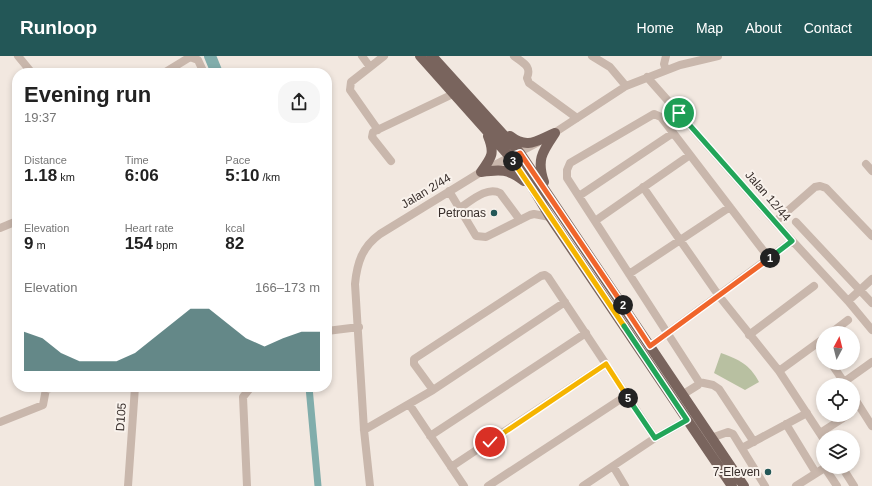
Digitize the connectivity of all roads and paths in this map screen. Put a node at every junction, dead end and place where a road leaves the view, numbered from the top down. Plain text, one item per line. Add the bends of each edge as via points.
1 (18, 56) edge
2 (362, 56) edge
3 (384, 56) edge
4 (420, 56) edge
5 (432, 56) edge
6 (514, 56) edge
7 (592, 56) edge
8 (666, 56) edge
9 (718, 56) edge
10 (370, 67) junction
11 (28, 68) edge
12 (172, 68) edge
13 (202, 68) edge
14 (666, 70) junction
15 (647, 76) junction
16 (626, 86) junction
17 (453, 94) junction
18 (577, 118) junction
19 (494, 124) junction
20 (378, 130) junction
21 (487, 132) junction
22 (555, 133) junction
23 (673, 133) junction
24 (520, 153) junction
25 (690, 154) junction
26 (510, 157) junction
27 (391, 161) dead end
28 (866, 164) dead end
29 (872, 171) edge
30 (481, 172) junction
31 (532, 187) junction
32 (643, 187) junction
33 (449, 191) junction
34 (548, 193) junction
35 (578, 196) junction
36 (730, 207) junction
37 (460, 208) junction
38 (550, 217) junction
39 (520, 220) junction
40 (595, 221) junction
41 (775, 222) junction
42 (796, 222) dead end
43 (12, 223) edge
44 (0, 228) edge
45 (872, 236) edge
46 (680, 240) junction
47 (792, 241) junction
48 (769, 258) junction
49 (629, 274) junction
50 (872, 280) edge
51 (814, 286) dead end
52 (860, 291) junction
53 (719, 296) junction
54 (565, 302) junction
55 (848, 302) junction
56 (872, 303) edge
57 (848, 320) dead end
58 (840, 326) edge
59 (359, 327) junction
60 (332, 330) edge
61 (872, 330) edge
62 (586, 333) junction
63 (668, 333) junction
64 (750, 335) junction
65 (816, 345) edge
66 (650, 346) junction
67 (872, 362) edge
68 (606, 364) junction
69 (779, 371) junction
70 (852, 378) edge
71 (699, 382) junction
72 (433, 390) junction
73 (45, 392) edge
74 (135, 392) edge
75 (247, 392) edge
76 (626, 395) junction
77 (682, 395) junction
78 (409, 404) junction
79 (860, 412) edge
80 (807, 413) junction
81 (687, 420) junction
82 (0, 422) edge
83 (839, 422) edge
84 (786, 424) junction
85 (872, 426) edge
86 (364, 430) junction
87 (818, 430) edge
88 (829, 430) edge
89 (430, 436) junction
90 (655, 438) junction
91 (711, 438) junction
92 (754, 442) junction
93 (742, 448) junction
94 (613, 466) junction
95 (451, 467) junction
96 (816, 473) joint
97 (830, 474) edge
98 (846, 474) edge
99 (128, 486) edge
100 (247, 486) edge
101 (370, 486) edge
102 (464, 486) edge
103 (488, 486) edge
104 (584, 486) edge
105 (626, 486) edge
106 (732, 486) edge
107 (744, 486) edge
108 (765, 486) edge
109 (796, 486) edge
110 (838, 486) edge
111 (854, 486) edge

1 - 11 street
2 - 10 street
3 - 10 street
4 - 17 main road
5 - 19 main road
6 - 18 street via 529,69 529,83
7 - 16 street via 610,67
8 - 14 street
9 - 14 street, Jalan 2/44
10 - 20 street via 351,82 350,90
12 - 13 street via 190,57 198,60
14 - 15 street, Jalan 2/44
15 - 16 street, Jalan 2/44
15 - 41 street, Jalan 12/44
16 - 18 street, Jalan 2/44
17 - 20 street
17 - 21 main road
18 - 22 street, Jalan 2/44
19 - 22 main road via 522,144 531,144
19 - 24 main road
20 - 27 street via 373,132 372,137
21 - 26 main road
21 - 30 main road via 493,151
22 - 24 street, Jalan 2/44
22 - 34 main road via 543,151 540,163 540,171
23 - 25 street
23 - 35 street
23 - 35 street via 661,117 654,114 570,163 567,178
24 - 26 street, Jalan 2/44
24 - 34 main road
25 - 32 street
25 - 36 street
26 - 30 street, Jalan 2/44
26 - 31 main road
28 - 29 street
30 - 31 main road via 512,172
30 - 33 street, Jalan 2/44
31 - 38 main road
32 - 40 street
32 - 46 street
33 - 37 street
33 - 59 street, Jalan 2/44 via 380,234 361,254 355,284
34 - 66 main road
35 - 40 street
36 - 46 street
36 - 48 street
37 - 39 street via 488,192 496,191
37 - 39 street via 476,236 481,237
38 - 39 street via 534,214
38 - 81 main road
40 - 49 street
41 - 45 street via 814,188 820,186 826,188
41 - 47 street, Jalan 12/44
42 - 52 street
43 - 44 street
46 - 49 street
46 - 53 street
47 - 48 street
47 - 55 street, Jalan 12/44
48 - 53 street
49 - 63 street
50 - 52 street
51 - 64 street
52 - 55 street
52 - 56 street
53 - 63 street
53 - 64 street
54 - 62 street
54 - 72 street
54 - 72 street via 548,277 541,276 416,357 414,364
55 - 61 street, Jalan 12/44
57 - 58 street
59 - 60 street
59 - 86 street, Jalan 2/44
62 - 68 street
62 - 89 street
63 - 66 street
63 - 71 street
64 - 69 street
65 - 69 street
66 - 77 main road
67 - 70 street
68 - 76 street
68 - 95 street
69 - 80 street
71 - 77 street
71 - 92 street via 719,389
72 - 78 street
73 - 82 street via 43,405
74 - 99 street, D105
75 - 100 street via 243,397
76 - 90 street
76 - 103 street
77 - 91 main road
78 - 86 street
78 - 89 street
79 - 85 street
80 - 84 street
80 - 87 street
81 - 90 street
81 - 106 main road
83 - 88 street
84 - 92 street
84 - 96 street
86 - 101 street, Jalan 2/44
89 - 95 street
90 - 94 street
91 - 93 street via 731,432
91 - 107 main road
92 - 93 street
93 - 108 street
94 - 104 street
94 - 105 street
95 - 102 street
96 - 109 street
97 - 110 street
98 - 111 street

